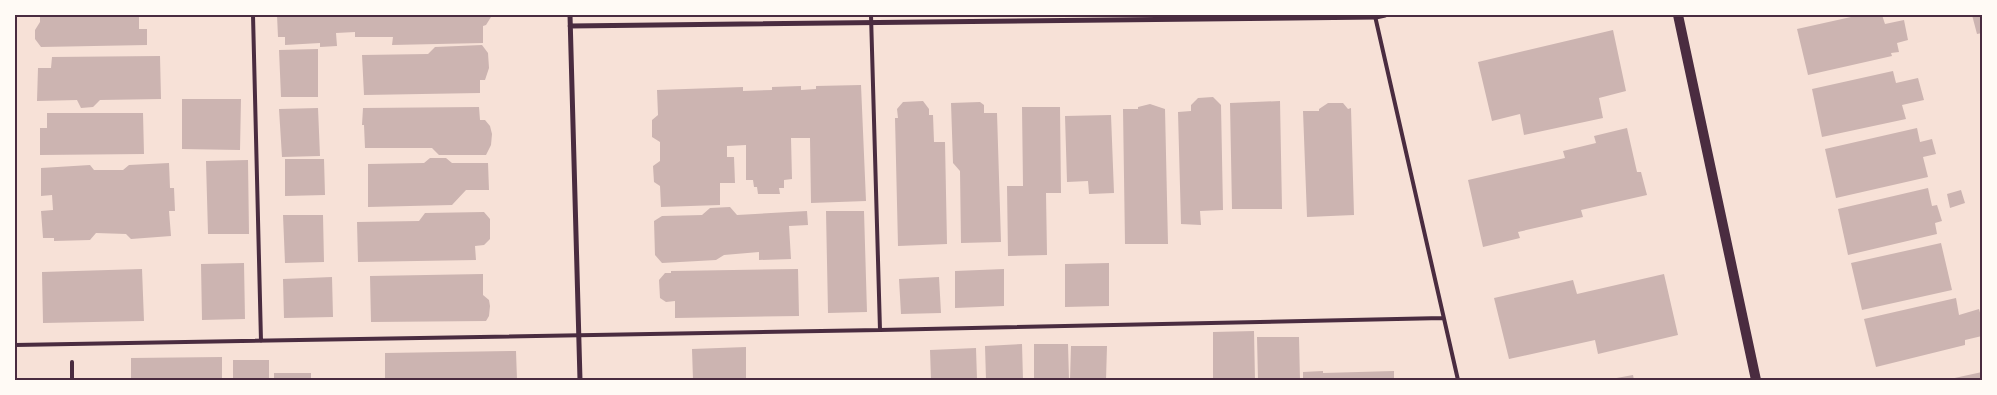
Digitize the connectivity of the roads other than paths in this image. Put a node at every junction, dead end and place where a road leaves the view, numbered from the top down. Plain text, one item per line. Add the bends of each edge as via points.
1 (253, 15) edge
2 (570, 15) edge
3 (871, 15) edge
4 (1385, 15) edge
5 (1678, 15) edge
6 (1375, 16) edge
7 (872, 23) junction
8 (570, 26) junction
9 (1444, 318) junction
10 (880, 330) junction
11 (578, 336) junction
12 (261, 341) junction
13 (15, 345) edge
14 (72, 362) dead end
15 (72, 380) edge
16 (580, 380) edge
17 (1458, 380) edge
18 (1756, 380) edge

1 - 12 lane
2 - 8 street
3 - 7 lane
4 - 6 street
5 - 18 main road
6 - 7 street
6 - 9 lane
7 - 8 street
7 - 10 lane
8 - 11 street
9 - 10 lane
9 - 17 lane
10 - 11 lane
11 - 12 lane
11 - 16 street
12 - 13 lane
14 - 15 lane

